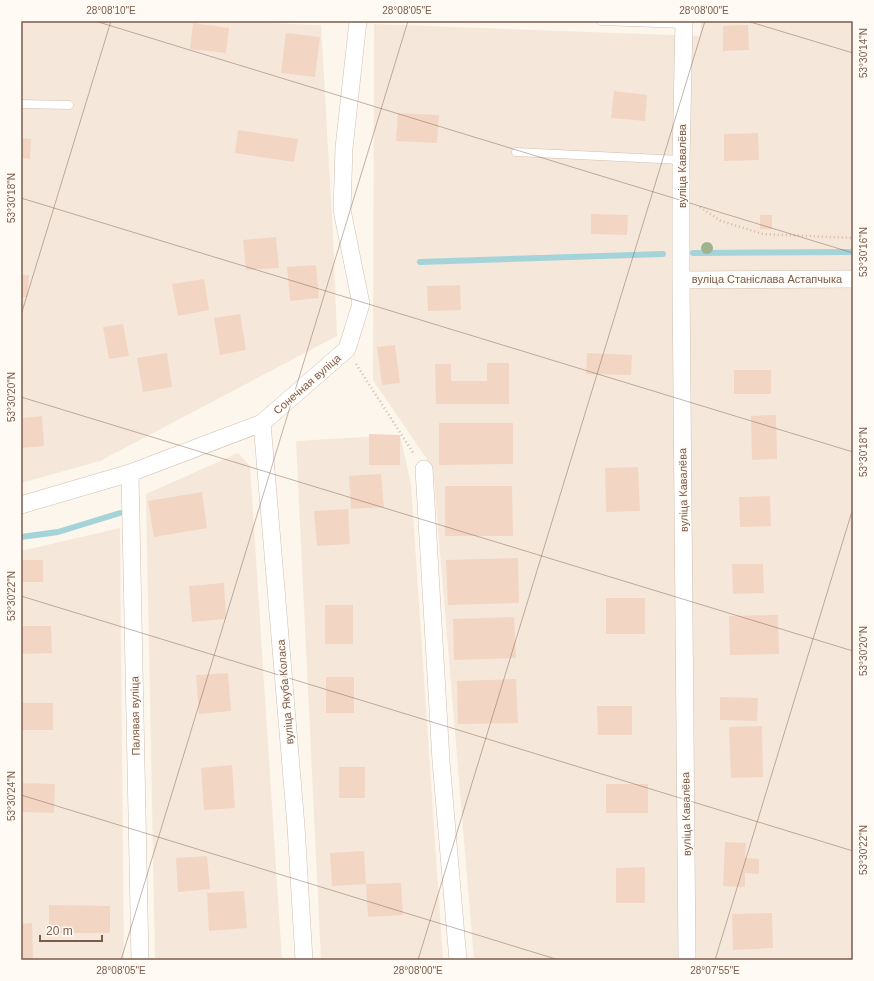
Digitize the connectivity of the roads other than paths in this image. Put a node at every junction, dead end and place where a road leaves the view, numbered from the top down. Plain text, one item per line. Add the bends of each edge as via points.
1 (358, 21) edge
2 (601, 21) edge
3 (684, 23) edge
4 (21, 104) edge
5 (69, 105) dead end
6 (516, 152) dead end
7 (681, 160) junction
8 (853, 279) edge
9 (681, 280) junction
10 (262, 423) junction
11 (424, 470) road end
12 (130, 473) junction
13 (21, 505) edge
14 (140, 960) edge
15 (304, 960) edge
16 (458, 960) edge
17 (687, 960) edge

1 - 10 street, Сонечная вуліца via 344,148 342,210 362,304 347,349
2 - 3 lane
3 - 7 street, вуліца Кавалёва
4 - 5 lane
6 - 7 lane
7 - 9 street, вуліца Кавалёва
8 - 9 street, вуліца Станіслава Астапчыка
9 - 17 street, вуліца Кавалёва
10 - 12 street, Сонечная вуліца
10 - 15 street, вуліца Якуба Коласа via 296,826
11 - 16 street via 441,761
12 - 13 street, Сонечная вуліца
12 - 14 street, Палявая вуліца

